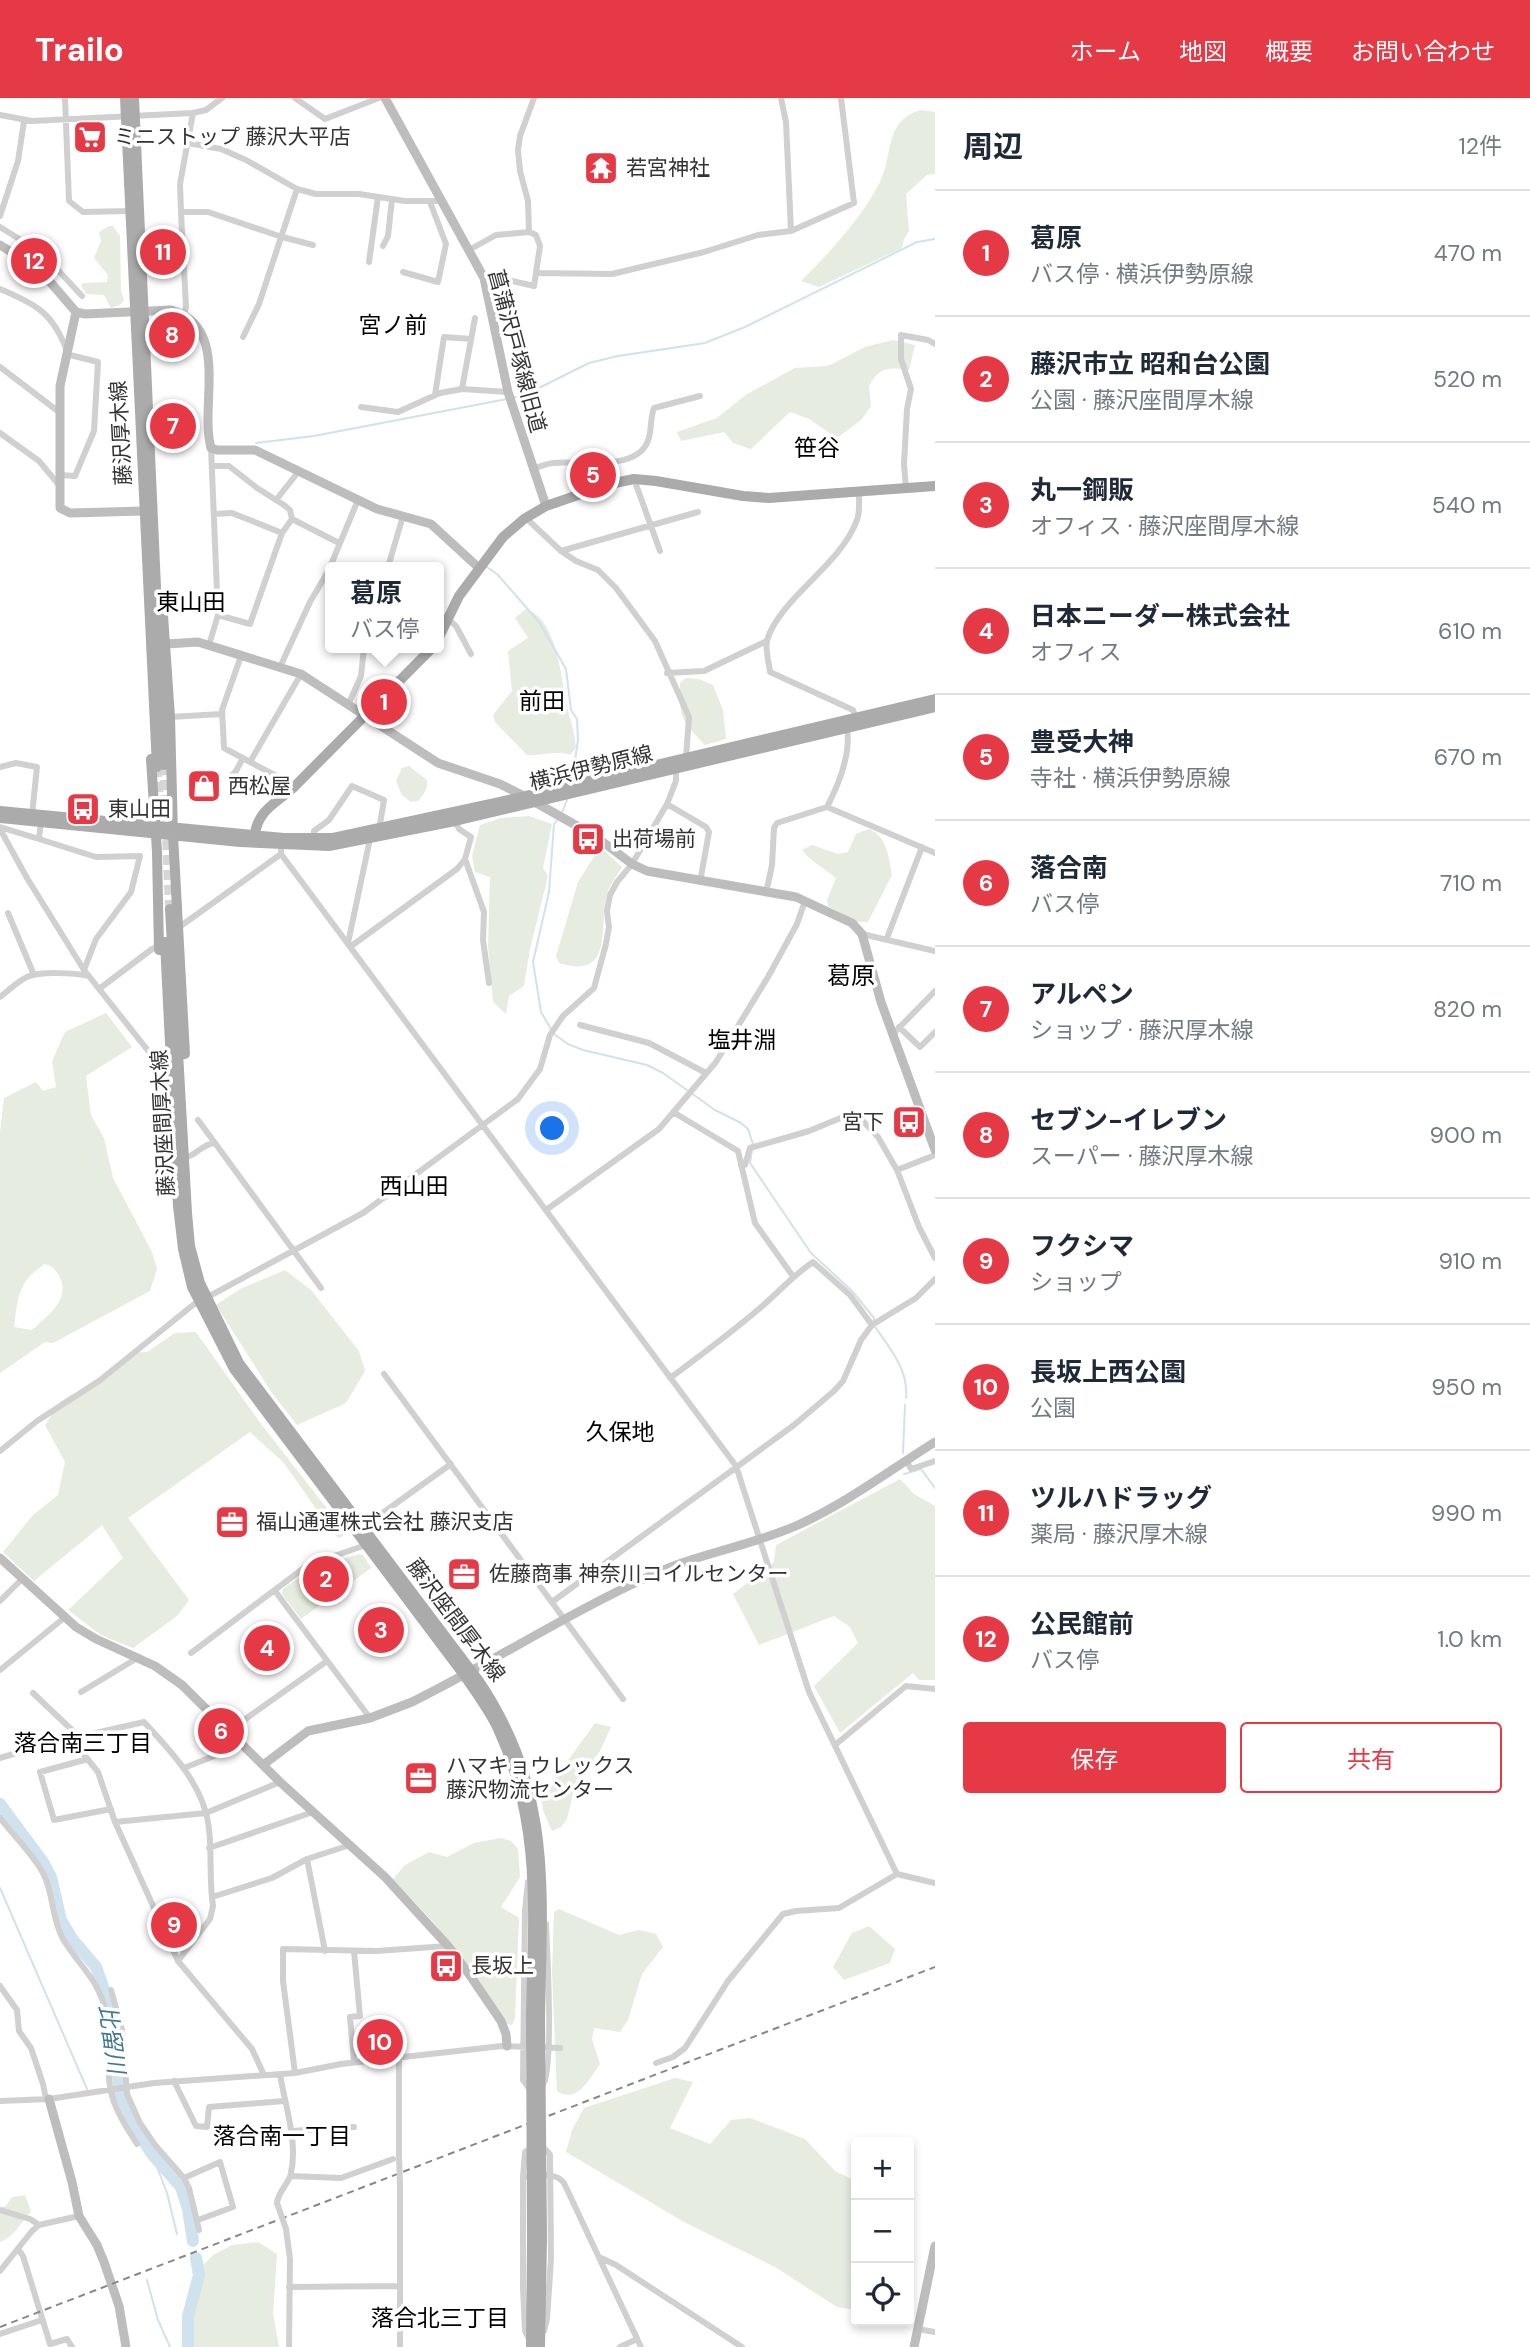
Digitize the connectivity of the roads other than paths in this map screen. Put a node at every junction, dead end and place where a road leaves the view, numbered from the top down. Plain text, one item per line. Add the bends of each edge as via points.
1 (65, 98) edge
2 (125, 98) edge
3 (134, 98) edge
4 (222, 98) edge
5 (296, 98) edge
6 (379, 98) edge
7 (385, 98) edge
8 (534, 98) edge
9 (781, 98) edge
10 (841, 98) edge
11 (193, 113) junction
12 (0, 115) edge
13 (130, 116) junction
14 (66, 120) junction
15 (24, 121) junction
16 (188, 143) junction
17 (297, 190) junction
18 (378, 197) junction
19 (392, 199) junction
20 (443, 201) junction
21 (430, 202) junction
22 (131, 211) junction
23 (181, 212) junction
24 (0, 216) edge
25 (0, 227) edge
26 (790, 231) junction
27 (530, 232) junction
28 (282, 237) junction
29 (0, 245) edge
30 (313, 245) dead end
31 (383, 246) dead end
32 (470, 250) junction
33 (369, 262) dead end
34 (403, 272) dead end
35 (536, 273) junction
36 (482, 274) junction
37 (0, 289) edge
38 (82, 296) dead end
39 (140, 311) junction
40 (76, 312) junction
41 (184, 314) junction
42 (475, 318) dead end
43 (243, 337) dead end
44 (471, 339) junction
45 (935, 344) edge
46 (67, 352) junction
47 (0, 367) edge
48 (462, 389) junction
49 (435, 395) junction
50 (509, 396) junction
51 (700, 396) dead end
52 (361, 407) dead end
53 (59, 412) junction
54 (0, 433) edge
55 (211, 448) junction
56 (605, 462) junction
57 (212, 466) junction
58 (532, 469) junction
59 (299, 471) junction
60 (60, 475) junction
61 (634, 480) junction
62 (610, 484) junction
63 (61, 486) junction
64 (935, 486) edge
65 (906, 489) junction
66 (859, 493) junction
67 (276, 500) junction
68 (358, 500) junction
69 (546, 506) junction
70 (144, 510) junction
71 (698, 512) dead end
72 (214, 514) junction
73 (403, 516) junction
74 (526, 517) junction
75 (292, 519) junction
76 (652, 524) junction
77 (282, 533) junction
78 (339, 543) junction
79 (561, 551) junction
80 (660, 551) dead end
81 (151, 560) junction
82 (332, 562) edge
83 (389, 562) edge
84 (479, 568) junction
85 (325, 576) edge
86 (218, 615) junction
87 (449, 620) junction
88 (444, 629) edge
89 (767, 641) junction
90 (166, 644) junction
91 (209, 645) junction
92 (363, 653) edge
93 (427, 653) edge
94 (471, 654) dead end
95 (242, 656) junction
96 (280, 667) junction
97 (667, 673) junction
98 (301, 674) junction
99 (935, 699) edge
100 (348, 705) junction
101 (935, 707) edge
102 (222, 714) junction
103 (363, 715) junction
104 (170, 716) junction
105 (856, 718) junction
106 (847, 728) junction
107 (686, 758) junction
108 (247, 760) junction
109 (161, 766) tunnel mouth
110 (0, 767) edge
111 (676, 767) junction
112 (229, 778) dead end
113 (295, 786) junction
114 (524, 796) junction
115 (534, 801) junction
116 (667, 804) junction
117 (827, 807) junction
118 (0, 811) edge
119 (32, 815) junction
120 (0, 818) edge
121 (455, 821) junction
122 (41, 822) junction
123 (0, 828) edge
124 (156, 830) junction
125 (379, 830) junction
126 (173, 831) junction
127 (39, 839) junction
128 (254, 839) junction
129 (314, 839) junction
130 (370, 839) junction
131 (922, 847) junction
132 (281, 849) junction
133 (935, 853) edge
134 (465, 859) junction
135 (632, 864) junction
136 (700, 882) junction
137 (766, 893) junction
138 (805, 901) junction
139 (167, 909) tunnel mouth
140 (8, 913) dead end
141 (178, 928) junction
142 (862, 934) junction
143 (887, 938) junction
144 (349, 945) junction
145 (159, 946) junction
146 (935, 951) edge
147 (87, 973) junction
148 (34, 975) junction
149 (489, 983) dead end
150 (99, 989) junction
151 (934, 993) edge
152 (0, 997) edge
153 (580, 1025) dead end
154 (896, 1031) junction
155 (935, 1032) edge
156 (165, 1072) junction
157 (706, 1073) junction
158 (673, 1112) junction
159 (198, 1120) dead end
160 (482, 1124) junction
161 (179, 1132) junction
162 (215, 1143) junction
163 (934, 1146) edge
164 (184, 1158) junction
165 (741, 1165) junction
166 (897, 1170) junction
167 (546, 1210) junction
168 (294, 1251) junction
169 (935, 1258) edge
170 (792, 1275) junction
171 (935, 1279) edge
172 (320, 1288) dead end
173 (202, 1300) junction
174 (872, 1325) junction
175 (384, 1374) dead end
176 (670, 1378) junction
177 (935, 1442) edge
178 (0, 1451) edge
179 (906, 1460) junction
180 (935, 1461) edge
181 (451, 1464) junction
182 (736, 1466) junction
183 (363, 1527) junction
184 (759, 1541) junction
185 (366, 1545) junction
186 (0, 1558) edge
187 (23, 1578) junction
188 (275, 1591) junction
189 (0, 1601) edge
190 (552, 1602) junction
191 (64, 1618) junction
192 (565, 1620) junction
193 (191, 1653) dead end
194 (139, 1657) junction
195 (327, 1661) junction
196 (0, 1670) edge
197 (467, 1673) junction
198 (935, 1689) edge
199 (81, 1692) dead end
200 (33, 1693) dead end
201 (624, 1699) dead end
202 (370, 1718) junction
203 (229, 1730) junction
204 (74, 1737) junction
205 (240, 1741) junction
206 (835, 1745) junction
207 (0, 1758) edge
208 (88, 1759) junction
209 (263, 1765) junction
210 (184, 1768) junction
211 (280, 1782) junction
212 (111, 1809) junction
213 (313, 1812) junction
214 (206, 1814) junction
215 (0, 1818) edge
216 (115, 1822) junction
217 (349, 1844) junction
218 (209, 1848) junction
219 (532, 1858) junction
220 (307, 1859) junction
221 (897, 1874) junction
222 (542, 1880) junction
223 (935, 1883) edge
224 (212, 1897) junction
225 (448, 1946) junction
226 (325, 1951) junction
227 (354, 1951) junction
228 (178, 1961) junction
229 (0, 1986) edge
230 (111, 1990) dead end
231 (536, 2017) junction
232 (121, 2030) dead end
233 (110, 2031) junction
234 (507, 2046) junction
235 (522, 2046) junction
236 (549, 2046) junction
237 (560, 2048) dead end
238 (399, 2059) junction
239 (354, 2062) junction
240 (656, 2063) dead end
241 (295, 2073) junction
242 (280, 2074) junction
243 (264, 2075) junction
244 (174, 2081) junction
245 (124, 2087) junction
246 (111, 2089) junction
247 (47, 2099) junction
248 (0, 2101) edge
249 (285, 2101) junction
250 (354, 2127) dead end
251 (292, 2131) junction
252 (137, 2144) dead end
253 (396, 2157) junction
254 (550, 2175) junction
255 (291, 2176) junction
256 (523, 2177) junction
257 (184, 2178) junction
258 (0, 2210) edge
259 (79, 2216) junction
260 (198, 2220) junction
261 (39, 2225) junction
262 (199, 2230) dead end
263 (935, 2246) edge
264 (18, 2249) junction
265 (599, 2257) junction
266 (0, 2271) edge
267 (399, 2286) junction
268 (289, 2287) junction
269 (43, 2320) junction
270 (918, 2329) junction
271 (935, 2332) edge
272 (0, 2334) edge
273 (637, 2339) junction
274 (535, 2345) edge
275 (72, 2347) edge
276 (126, 2347) edge
277 (289, 2347) edge
278 (400, 2347) edge
279 (620, 2347) edge
280 (641, 2347) edge
281 (741, 2347) edge
282 (914, 2347) edge

1 - 14 street
2 - 13 main road, 藤沢厚木線
3 - 13 main road, 藤沢厚木線
4 - 11 street
5 - 6 street via 325,120
7 - 20 street, 菖蒲沢戸塚線旧道
8 - 27 street via 518,150
9 - 26 street
10 - 26 street via 854,202
11 - 13 street
11 - 16 street
12 - 15 street
13 - 14 street
13 - 22 main road, 藤沢厚木線
13 - 39 main road, 藤沢厚木線
14 - 15 street
14 - 22 street via 69,201 83,212
15 - 24 street via 18,161
16 - 17 street via 221,149
16 - 23 street via 180,184
17 - 18 street
17 - 28 street
18 - 19 street
18 - 33 street
19 - 21 street
19 - 31 street
20 - 21 street
20 - 32 street, 菖蒲沢戸塚線旧道
21 - 34 street via 446,244 438,282
22 - 39 main road, 藤沢厚木線
23 - 28 street via 208,212
23 - 41 street
25 - 38 street via 42,253
26 - 35 street via 758,235 612,274
27 - 32 street via 496,235
27 - 35 street via 540,246
28 - 30 street
28 - 43 street
29 - 40 street via 39,269
32 - 36 street, 菖蒲沢戸塚線旧道
35 - 36 street via 534,286
36 - 50 street, 菖蒲沢戸塚線旧道
37 - 46 street via 34,303 45,313
39 - 40 street
39 - 41 street
39 - 70 main road, 藤沢厚木線
39 - 81 main road, 藤沢厚木線
40 - 46 street
41 - 55 street via 207,345
42 - 44 street
44 - 48 street
44 - 49 street via 443,337
45 - 65 street via 901,335 901,359 911,389
46 - 53 street
46 - 60 street via 98,362 93,435 75,476
47 - 53 street
48 - 49 street
48 - 50 street
49 - 52 street via 398,412
50 - 58 street, 菖蒲沢戸塚線旧道
51 - 56 street via 654,408 645,447 631,457
53 - 60 street
54 - 63 street via 39,461
55 - 57 street
55 - 59 street via 250,448
56 - 58 street via 551,463
56 - 62 street
57 - 67 street via 229,466
57 - 72 street
58 - 69 street, 菖蒲沢戸塚線旧道
59 - 67 street
59 - 68 street
60 - 63 street
61 - 62 main road
61 - 66 main road via 769,498
61 - 76 street
62 - 69 main road
63 - 70 street via 60,508 70,513
64 - 65 main road
65 - 66 main road
66 - 89 street via 858,518 846,540 796,597
67 - 75 street via 290,510
68 - 73 street
68 - 78 street
69 - 74 main road
70 - 81 main road, 藤沢厚木線
71 - 76 street
72 - 77 street via 232,513
72 - 86 street
73 - 83 street
73 - 84 street via 434,526
74 - 79 street
74 - 84 main road
75 - 77 street
75 - 78 street
76 - 79 street
76 - 80 street
77 - 86 street via 250,624
78 - 82 street
79 - 97 street via 598,570 616,588 655,641
81 - 90 main road
81 - 109 main road, 藤沢厚木線
81 - 124 main road via 144,631
84 - 87 main road
85 - 96 street
86 - 91 street
87 - 88 main road
87 - 94 street
89 - 97 street via 704,671
89 - 105 street via 770,672 853,710
90 - 91 street via 189,641
90 - 104 main road
91 - 95 street
92 - 100 street via 361,676
93 - 103 main road
95 - 96 street
95 - 102 street
96 - 98 street
97 - 107 street via 689,717
98 - 100 street
98 - 108 street
99 - 105 main road, 横浜伊勢原線
100 - 103 street
101 - 106 main road, 横浜伊勢原線
102 - 104 street
102 - 108 street via 224,748
103 - 113 main road
103 - 114 street via 438,763
104 - 126 main road
105 - 107 main road, 横浜伊勢原線
106 - 111 main road, 横浜伊勢原線
106 - 117 street via 839,783
107 - 114 main road, 横浜伊勢原線
108 - 112 street
108 - 113 street
110 - 119 street via 16,763 37,767
111 - 115 main road, 横浜伊勢原線
111 - 116 street
113 - 128 main road via 259,817
114 - 115 street
114 - 125 main road, 横浜伊勢原線
115 - 121 main road, 横浜伊勢原線
115 - 135 street via 595,836
116 - 135 street
116 - 136 street via 709,832
117 - 131 street
117 - 137 street via 777,823
118 - 119 main road, 横浜伊勢原線
119 - 124 main road, 横浜伊勢原線
120 - 122 main road, 横浜伊勢原線
121 - 130 main road, 横浜伊勢原線
121 - 134 street via 471,837
122 - 124 main road, 横浜伊勢原線
122 - 127 street
123 - 127 street
123 - 147 street
124 - 126 main road, 横浜伊勢原線
124 - 145 main road
125 - 129 main road, 横浜伊勢原線
125 - 129 street via 384,800 352,786 329,820 314,831
126 - 128 main road, 横浜伊勢原線
126 - 141 main road
127 - 147 street via 96,857 140,856 131,892 96,939
128 - 129 main road, 横浜伊勢原線
128 - 132 main road, 横浜伊勢原線
130 - 132 main road, 横浜伊勢原線
130 - 144 street
131 - 133 street
131 - 143 street
132 - 141 street
132 - 144 street
134 - 144 street
134 - 149 street via 484,912
135 - 136 street
135 - 160 street via 610,895 606,944 594,988 550,1035 540,1069 523,1094
136 - 137 street
137 - 138 street
138 - 142 street via 852,923
138 - 157 street via 752,1006
139 - 161 main road, 藤沢座間厚木線
140 - 148 street
141 - 161 main road via 186,1082
142 - 143 street
142 - 154 street
143 - 146 street
144 - 160 street
145 - 150 street
145 - 156 main road
147 - 148 street
147 - 150 street
148 - 152 street
150 - 156 street
151 - 154 street
153 - 157 street via 649,1043
154 - 155 street via 920,1047
154 - 163 street
156 - 161 main road via 168,1101
157 - 158 street
158 - 165 street via 733,1147
158 - 167 street via 633,1150
159 - 162 street
160 - 167 street
160 - 168 street via 363,1213
161 - 164 main road, 藤沢座間厚木線
161 - 173 main road, 藤沢座間厚木線 via 180,1232 192,1287
162 - 164 street
162 - 168 street
163 - 166 street
164 - 173 main road, 藤沢座間厚木線 via 190,1246
165 - 166 street via 745,1165 750,1147 854,1115 878,1137
165 - 170 street via 755,1223
166 - 169 street
167 - 176 street
168 - 172 street
168 - 173 street
170 - 174 street via 813,1262 850,1296
170 - 176 street via 771,1299
171 - 174 street via 916,1298
173 - 178 street
173 - 183 main road, 藤沢座間厚木線 via 239,1363
173 - 185 main road, 藤沢座間厚木線 via 234,1369
174 - 182 street via 834,1391
175 - 181 street
176 - 182 street
177 - 179 street
179 - 180 street via 911,1469
179 - 184 street via 828,1510
181 - 183 street
181 - 190 street
182 - 184 street
182 - 190 street
183 - 197 main road, 藤沢座間厚木線
184 - 192 street via 655,1574
184 - 206 street via 809,1692
185 - 188 street via 308,1565
185 - 197 main road, 藤沢座間厚木線
186 - 187 street
187 - 189 street
187 - 191 street
188 - 193 street
188 - 195 street
190 - 192 street
191 - 194 street via 96,1640
191 - 196 street
192 - 197 street
192 - 201 street
194 - 199 street
194 - 203 street via 182,1685
195 - 202 street
195 - 203 street
197 - 202 street
197 - 219 main road, 藤沢座間厚木線 via 506,1748 526,1808
197 - 222 main road, 藤沢座間厚木線 via 504,1722 523,1764 537,1823
198 - 206 street via 906,1686
200 - 204 street
202 - 209 street via 308,1731
203 - 205 street
204 - 207 street
204 - 208 street
204 - 210 street via 144,1722
205 - 209 street
205 - 210 street
206 - 221 street
208 - 212 street
208 - 212 street via 40,1772 54,1820
209 - 211 street
210 - 214 street
211 - 213 street
211 - 214 street
212 - 216 street
213 - 217 street
213 - 218 street
214 - 216 street
214 - 218 street
215 - 233 street via 43,1873 57,1927 93,1979
216 - 228 street
217 - 220 street
217 - 225 street
218 - 224 street
219 - 231 main road, 藤沢座間厚木線
219 - 235 street
220 - 224 street via 272,1878
220 - 226 street
221 - 223 street
221 - 240 street via 839,1908 783,1914 728,1981 685,2048
222 - 231 main road, 藤沢座間厚木線
222 - 236 street
224 - 228 street via 210,1919
225 - 227 street
225 - 234 street via 500,2021
226 - 227 street
226 - 241 street via 283,1950
227 - 239 street via 360,2016 350,2017
228 - 243 street via 252,2049
229 - 247 street via 17,2010 19,2031 31,2048
230 - 245 street via 122,2029
231 - 274 main road, 藤沢座間厚木線, bridge
232 - 233 street
233 - 246 street
234 - 235 street
234 - 238 street
235 - 236 street
235 - 236 street via 523,2080 535,2088 546,2079
236 - 237 street
238 - 239 street
238 - 253 street
239 - 241 street
241 - 242 street
242 - 243 street
242 - 249 street
243 - 244 street
244 - 245 street
244 - 249 street via 196,2126 207,2127 209,2108
245 - 246 street
245 - 257 street via 140,2123
246 - 247 street
246 - 252 street
247 - 248 street
247 - 259 street
249 - 251 street
250 - 251 street
251 - 255 street
253 - 255 street via 341,2178
253 - 267 street, bridge
254 - 256 street
254 - 256 street via 548,2152 529,2148 523,2155
254 - 265 street via 564,2183
254 - 274 street via 547,2319
255 - 268 street, bridge via 276,2203 286,2229
256 - 274 street via 525,2331
257 - 260 street
257 - 260 street via 220,2162 233,2207
258 - 261 street
259 - 261 street
259 - 276 street via 104,2262
260 - 262 street
261 - 264 street
263 - 270 street
264 - 266 street
264 - 269 street
265 - 273 street
265 - 281 street
267 - 268 street
267 - 278 street
268 - 277 street
269 - 272 street
269 - 275 street via 50,2344 67,2339
270 - 271 street
270 - 282 street
273 - 279 street
273 - 280 street

